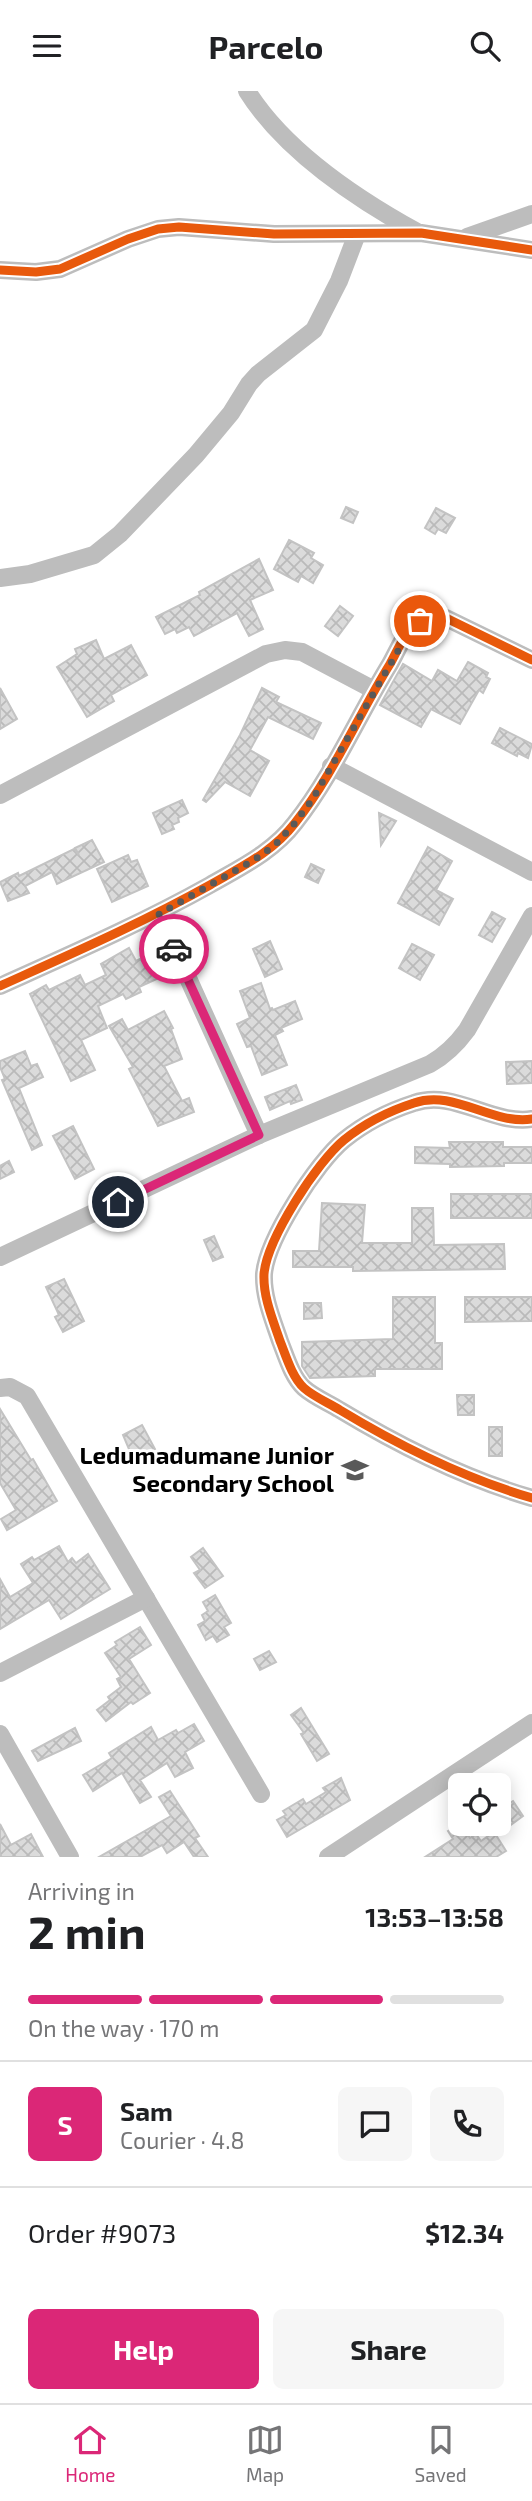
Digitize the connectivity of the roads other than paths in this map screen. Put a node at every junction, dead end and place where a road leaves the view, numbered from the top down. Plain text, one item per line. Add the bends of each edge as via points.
1 (247, 91) edge
2 (532, 214) edge
3 (421, 233) junction
4 (356, 234) junction
5 (464, 238) junction
6 (532, 250) edge
7 (0, 270) edge
8 (0, 578) edge
9 (532, 660) edge
10 (374, 690) junction
11 (331, 766) junction
12 (0, 795) edge
13 (532, 872) edge
14 (159, 914) junction
15 (532, 916) edge
16 (0, 986) edge
17 (532, 1119) edge
18 (259, 1135) junction
19 (0, 1257) edge
20 (0, 1388) edge
21 (532, 1498) edge
22 (146, 1598) junction
23 (0, 1673) edge
24 (532, 1723) edge
25 (0, 1734) edge
26 (261, 1794) dead end
27 (69, 1857) edge
28 (328, 1857) edge

1 - 3 street via 261,113 308,158 377,210
2 - 5 street
3 - 4 street
3 - 5 street
4 - 7 street via 158,229 60,269
4 - 8 street via 314,330 258,374 196,455 120,534 94,555
5 - 6 street
9 - 10 street via 461,624 432,617 410,630
10 - 11 street
10 - 12 street via 302,652 266,655
11 - 13 street
11 - 14 street via 312,800 275,845
14 - 16 street
14 - 18 street
15 - 18 street via 467,1030 444,1056
17 - 21 street via 502,1119 440,1100 417,1101 375,1118 342,1141 315,1174 288,1212 264,1274 268,1309 303,1387 366,1426 473,1477
18 - 19 street
20 - 22 street via 10,1387 27,1396
22 - 23 street
22 - 26 street
24 - 28 street
25 - 27 street

